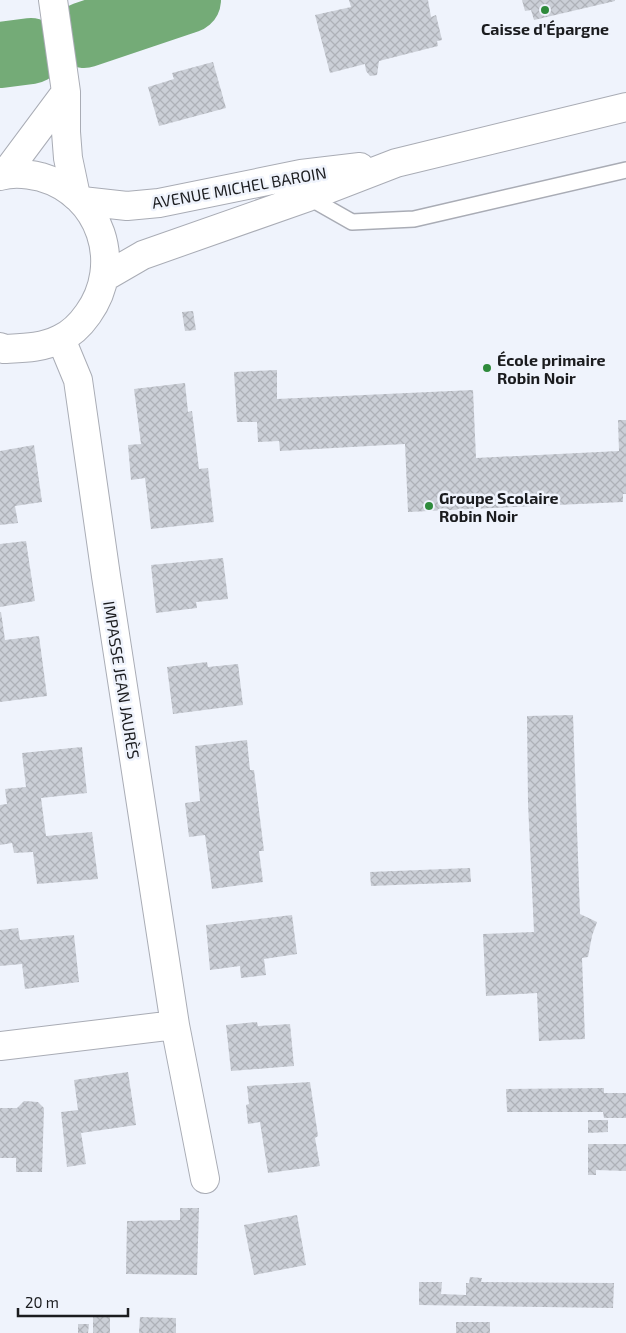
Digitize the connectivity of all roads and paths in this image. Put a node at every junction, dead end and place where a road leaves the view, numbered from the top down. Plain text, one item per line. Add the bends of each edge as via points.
1 (53, 0) edge
2 (66, 92) junction
3 (626, 106) edge
4 (396, 163) junction
5 (626, 170) edge
6 (3, 175) edge
7 (79, 198) junction
8 (308, 198) junction
9 (105, 277) junction
10 (61, 339) junction
11 (1, 351) edge
12 (175, 1025) junction
13 (0, 1046) edge
14 (205, 1179) dead end

1 - 2 street
2 - 6 street
2 - 7 street via 68,158
3 - 4 street, AVENUE MICHEL BAROIN
4 - 7 street, AVENUE MICHEL BAROIN via 301,174 159,203 127,206
4 - 8 street, AVENUE MICHEL BAROIN
5 - 8 lane via 414,219 352,222
6 - 7 street via 30,174 55,181
7 - 9 street via 100,232 105,250
8 - 9 street, AVENUE MICHEL BAROIN via 143,255
9 - 10 street via 97,302 82,323
10 - 11 street via 34,348
10 - 12 street, IMPASSE JEAN JAURÈS via 78,380
12 - 13 street
12 - 14 street, IMPASSE JEAN JAURÈS

